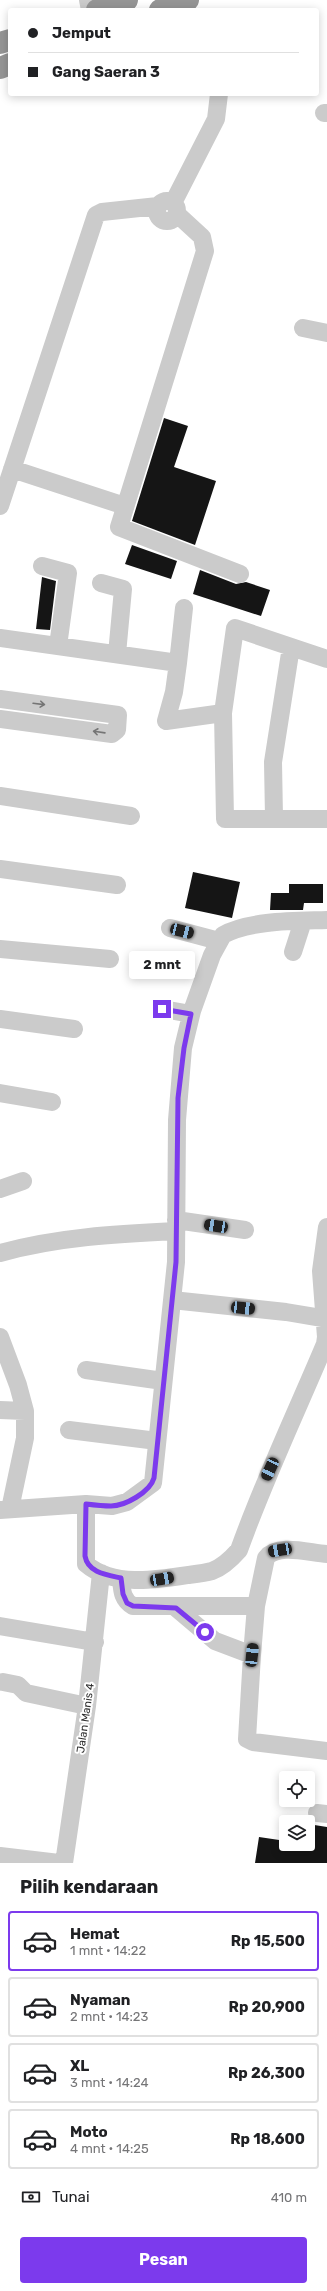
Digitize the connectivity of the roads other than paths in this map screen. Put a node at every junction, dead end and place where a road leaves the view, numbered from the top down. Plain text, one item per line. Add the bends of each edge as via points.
1 (127, 0) edge
2 (188, 0) edge
3 (103, 8) edge
4 (166, 8) edge
5 (219, 96) edge
6 (169, 208) junction
7 (303, 328) dead end
8 (327, 333) edge
9 (12, 469) junction
10 (0, 506) edge
11 (125, 506) junction
12 (42, 566) dead end
13 (240, 574) dead end
14 (100, 583) dead end
15 (184, 608) dead end
16 (0, 638) edge
17 (58, 646) junction
18 (291, 647) junction
19 (117, 654) junction
20 (327, 659) edge
21 (178, 663) junction
22 (0, 699) edge
23 (223, 713) junction
24 (0, 719) edge
25 (0, 796) edge
26 (131, 816) dead end
27 (274, 817) junction
28 (327, 819) edge
29 (0, 869) edge
30 (117, 885) dead end
31 (327, 920) edge
32 (304, 921) junction
33 (170, 928) dead end
34 (219, 941) junction
35 (0, 949) edge
36 (293, 952) dead end
37 (110, 959) dead end
38 (162, 1009) dead end
39 (191, 1014) junction
40 (0, 1019) edge
41 (74, 1029) dead end
42 (0, 1093) edge
43 (52, 1102) dead end
44 (23, 1181) dead end
45 (0, 1188) edge
46 (176, 1226) junction
47 (327, 1227) edge
48 (245, 1230) dead end
49 (0, 1252) edge
50 (324, 1272) edge
51 (172, 1300) junction
52 (319, 1318) edge
53 (0, 1337) edge
54 (86, 1370) dead end
55 (163, 1381) junction
56 (0, 1410) edge
57 (25, 1411) junction
58 (69, 1430) dead end
59 (157, 1441) junction
60 (86, 1504) junction
61 (5, 1509) edge
62 (327, 1554) edge
63 (101, 1573) junction
64 (121, 1578) junction
65 (256, 1606) junction
66 (176, 1608) junction
67 (0, 1626) edge
68 (94, 1642) junction
69 (252, 1655) junction
70 (3, 1682) dead end
71 (87, 1706) junction
72 (327, 1751) edge
73 (0, 1856) edge
74 (58, 1863) edge
75 (64, 1863) edge

1 - 3 highway
2 - 4 highway
5 - 6 street via 216,119
6 - 9 street via 102,212 96,215
6 - 11 street via 202,237 205,251
7 - 8 street
9 - 10 street
9 - 11 street
11 - 13 street via 119,527
12 - 17 street via 68,573
14 - 19 street via 123,589
15 - 21 street
16 - 17 street
17 - 19 street
18 - 20 street
18 - 23 street via 235,628
18 - 27 street via 273,762
19 - 21 street
21 - 23 street via 174,692 166,720
22 -> 24 street via 118,715 117,730 112,734
23 - 27 street via 225,819
25 - 26 street
27 - 28 street
29 - 30 street
31 - 32 street
32 - 34 street via 246,927 229,932
32 - 36 street
33 - 34 street
34 - 39 street
35 - 37 street
38 - 39 street
39 - 46 street via 184,1042 178,1098
40 - 41 street
42 - 43 street
44 - 45 street
46 - 48 street via 205,1224
46 - 49 street via 77,1237
46 - 51 street
47 - 50 street
50 - 52 street
51 - 52 street
51 - 55 street
52 - 64 street via 326,1337 325,1344 283,1445 259,1493 239,1550 233,1558 213,1571 162,1579
53 - 57 street
54 - 55 street
55 - 59 street
56 - 57 street
57 - 61 street via 25,1438
58 - 59 street
59 - 60 street via 154,1478 149,1487 121,1504
60 - 61 street
60 - 63 street via 86,1564
62 - 65 street via 280,1550 271,1552 266,1558
63 - 64 street
63 - 68 street, Jalan Manis 4
64 - 66 street via 127,1603 133,1606
65 - 66 street
65 - 69 street
66 - 69 street via 215,1640
67 - 68 street
68 - 71 street, Jalan Manis 4
69 - 72 street via 247,1739 253,1742
70 - 71 street via 18,1685 26,1693
71 - 75 street, Jalan Manis 4
73 - 74 street

